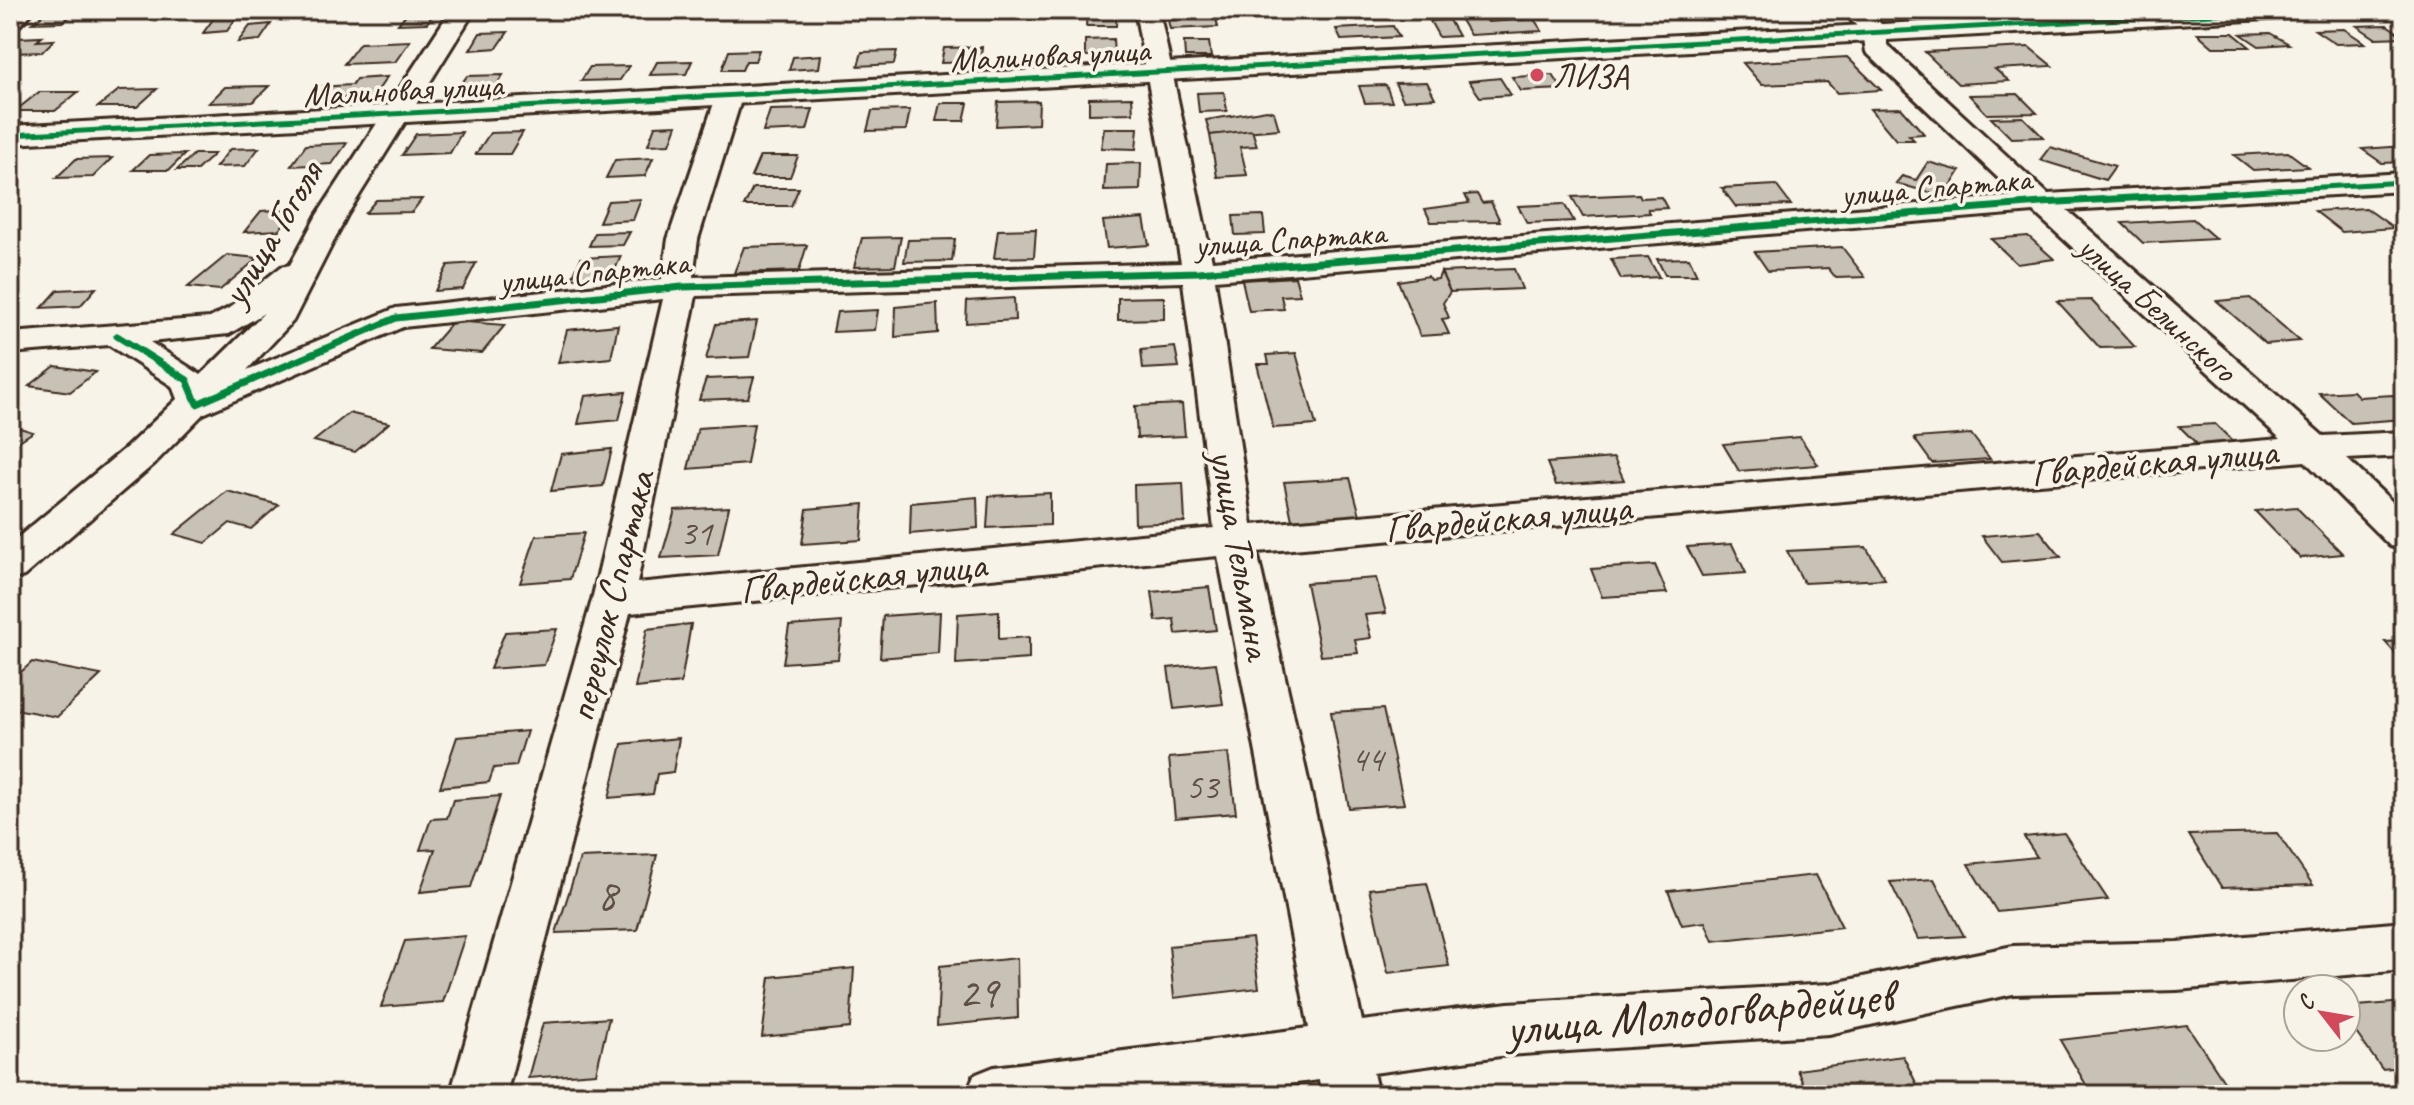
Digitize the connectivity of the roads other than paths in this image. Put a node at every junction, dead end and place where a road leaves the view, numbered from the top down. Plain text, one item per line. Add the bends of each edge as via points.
1 (22, 10) edge
2 (463, 10) edge
3 (1147, 10) edge
4 (1853, 10) edge
5 (2285, 10) edge
6 (10, 20) edge
7 (1875, 30) junction
8 (1160, 74) junction
9 (729, 97) junction
10 (396, 116) junction
11 (10, 135) edge
12 (2404, 182) edge
13 (2041, 203) junction
14 (309, 259) junction
15 (1198, 272) junction
16 (682, 287) junction
17 (117, 336) junction
18 (10, 343) edge
19 (197, 404) junction
20 (2404, 444) edge
21 (2314, 448) junction
22 (2404, 536) edge
23 (1235, 540) junction
24 (20, 554) edge
25 (613, 600) junction
26 (2404, 946) edge
27 (1347, 1072) edge
28 (478, 1095) edge
29 (994, 1095) edge

1 - 6 street
2 - 10 street, улица Гоголя
3 - 8 street, улица Тельмана
4 - 7 street, улица Белинского
5 - 7 street, Малиновая улица
7 - 8 street, Малиновая улица
7 - 13 street, улица Белинского via 1875,47
8 - 9 street, Малиновая улица
8 - 15 street, улица Тельмана
9 - 10 street, Малиновая улица
9 - 16 street, переулок Спартака via 683,239 676,275
10 - 11 street, Малиновая улица
10 - 14 street, улица Гоголя
12 - 13 street, улица Спартака
13 - 15 street, улица Спартака
13 - 21 street, улица Белинского
14 - 17 street via 263,299 217,327
14 - 19 street, улица Гоголя via 276,321
15 - 16 street, улица Спартака
15 - 23 street, улица Тельмана
16 - 19 street, улица Спартака via 396,318
16 - 25 street, переулок Спартака
17 - 18 street
17 - 19 street via 187,380
19 - 24 street, улица Гоголя
20 - 21 street, Гвардейская улица
21 - 22 street, улица Белинского
21 - 23 street, Гвардейская улица
23 - 25 street, Гвардейская улица
23 - 27 street, улица Тельмана
25 - 28 street, переулок Спартака
26 - 27 street, улица Молодогвардейцев via 2177,966 2013,970 1829,1009 1508,1029
27 - 29 street, улица Молодогвардейцев

